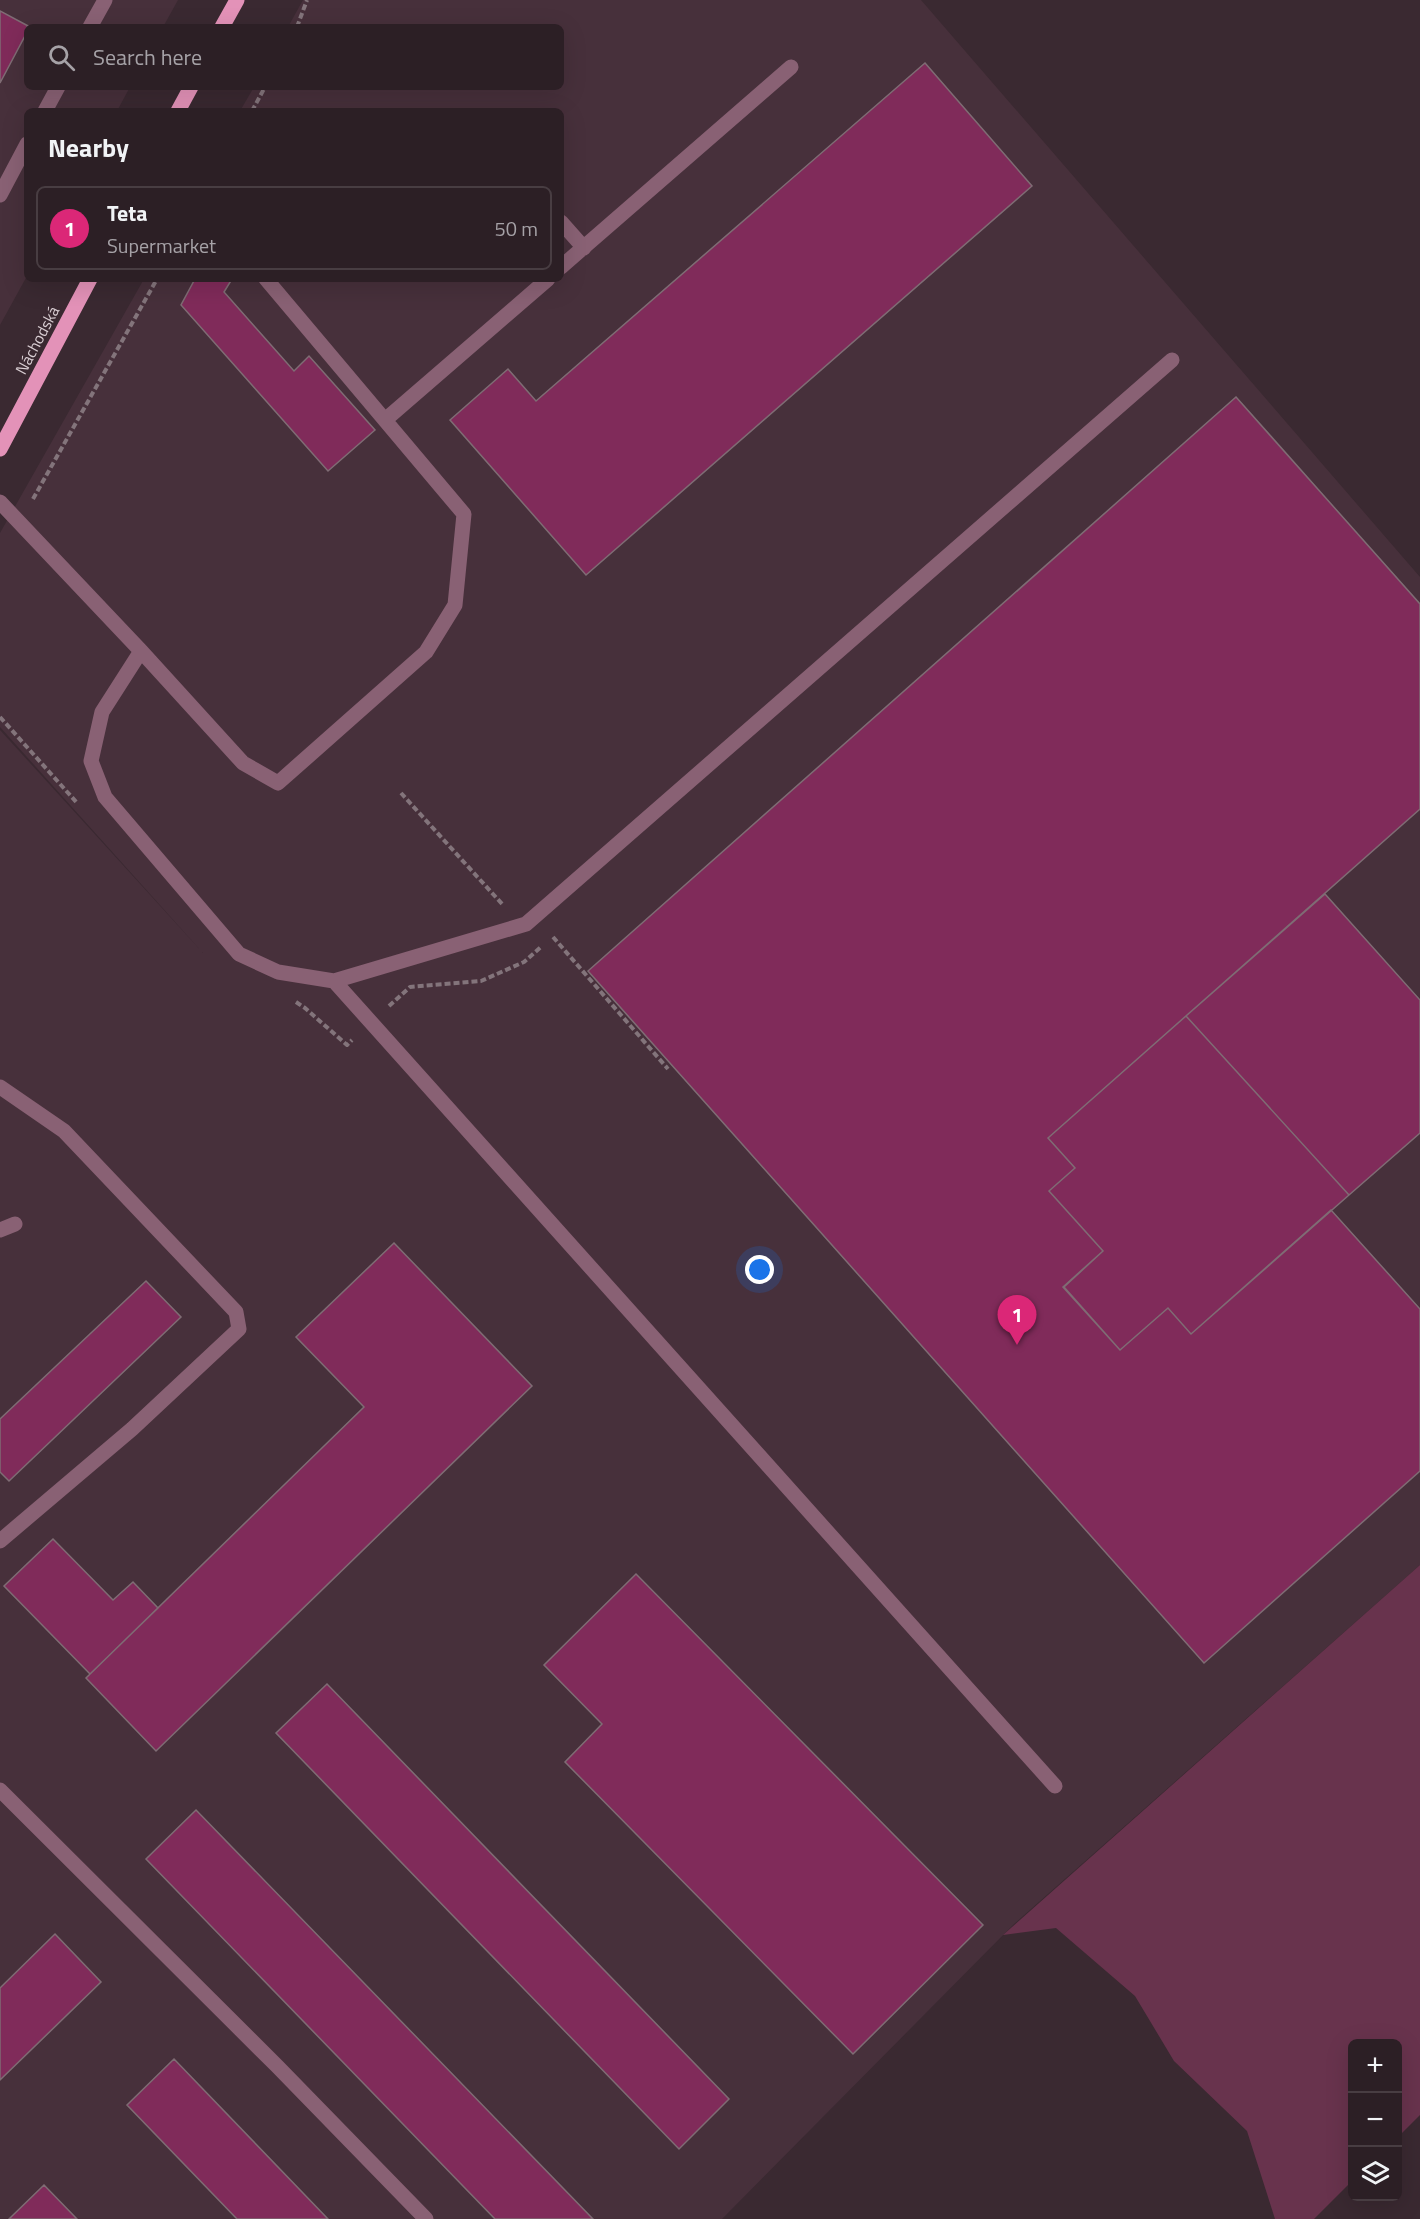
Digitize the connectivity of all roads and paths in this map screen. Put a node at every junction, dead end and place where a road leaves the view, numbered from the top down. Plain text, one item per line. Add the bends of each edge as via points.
1 (105, 0) edge
2 (237, 0) edge
3 (307, 0) edge
4 (92, 24) edge
5 (224, 24) edge
6 (298, 24) edge
7 (791, 67) dead end
8 (56, 90) edge
9 (189, 90) edge
10 (263, 90) edge
11 (47, 108) edge
12 (180, 108) edge
13 (254, 108) edge
14 (24, 150) edge
15 (0, 195) edge
16 (564, 225) edge
17 (584, 248) junction
18 (564, 265) edge
19 (88, 282) edge
20 (155, 282) edge
21 (269, 282) edge
22 (545, 282) edge
23 (1172, 360) dead end
24 (385, 420) junction
25 (0, 449) edge
26 (0, 502) edge
27 (20, 523) junction
28 (141, 651) junction
29 (0, 717) edge
30 (79, 805) dead end
31 (544, 945) dead end
32 (334, 981) junction
33 (290, 999) dead end
34 (371, 1023) junction
35 (0, 1087) edge
36 (15, 1224) dead end
37 (0, 1230) edge
38 (0, 1541) edge
39 (1055, 1786) dead end
40 (0, 1790) edge
41 (426, 2219) edge

1 - 4 lane
2 - 5 main road
3 - 6 path
7 - 17 lane
8 - 11 lane
9 - 12 main road
10 - 13 path
14 - 15 lane
16 - 17 lane
17 - 18 lane
19 - 25 main road, Náchodská
20 - 27 path
21 - 24 lane
22 - 24 lane
23 - 32 lane via 526,924
24 - 28 lane via 464,514 455,604 426,652 278,783 243,763
26 - 27 lane
27 - 28 lane
28 - 32 lane via 102,712 91,761 105,796 239,954 278,972
29 - 30 path
31 - 34 path via 524,962 481,981 410,987
32 - 34 lane
33 - 34 path via 348,1045
34 - 39 lane
35 - 38 lane via 64,1131 236,1312 240,1329 132,1429
36 - 37 lane
40 - 41 lane

